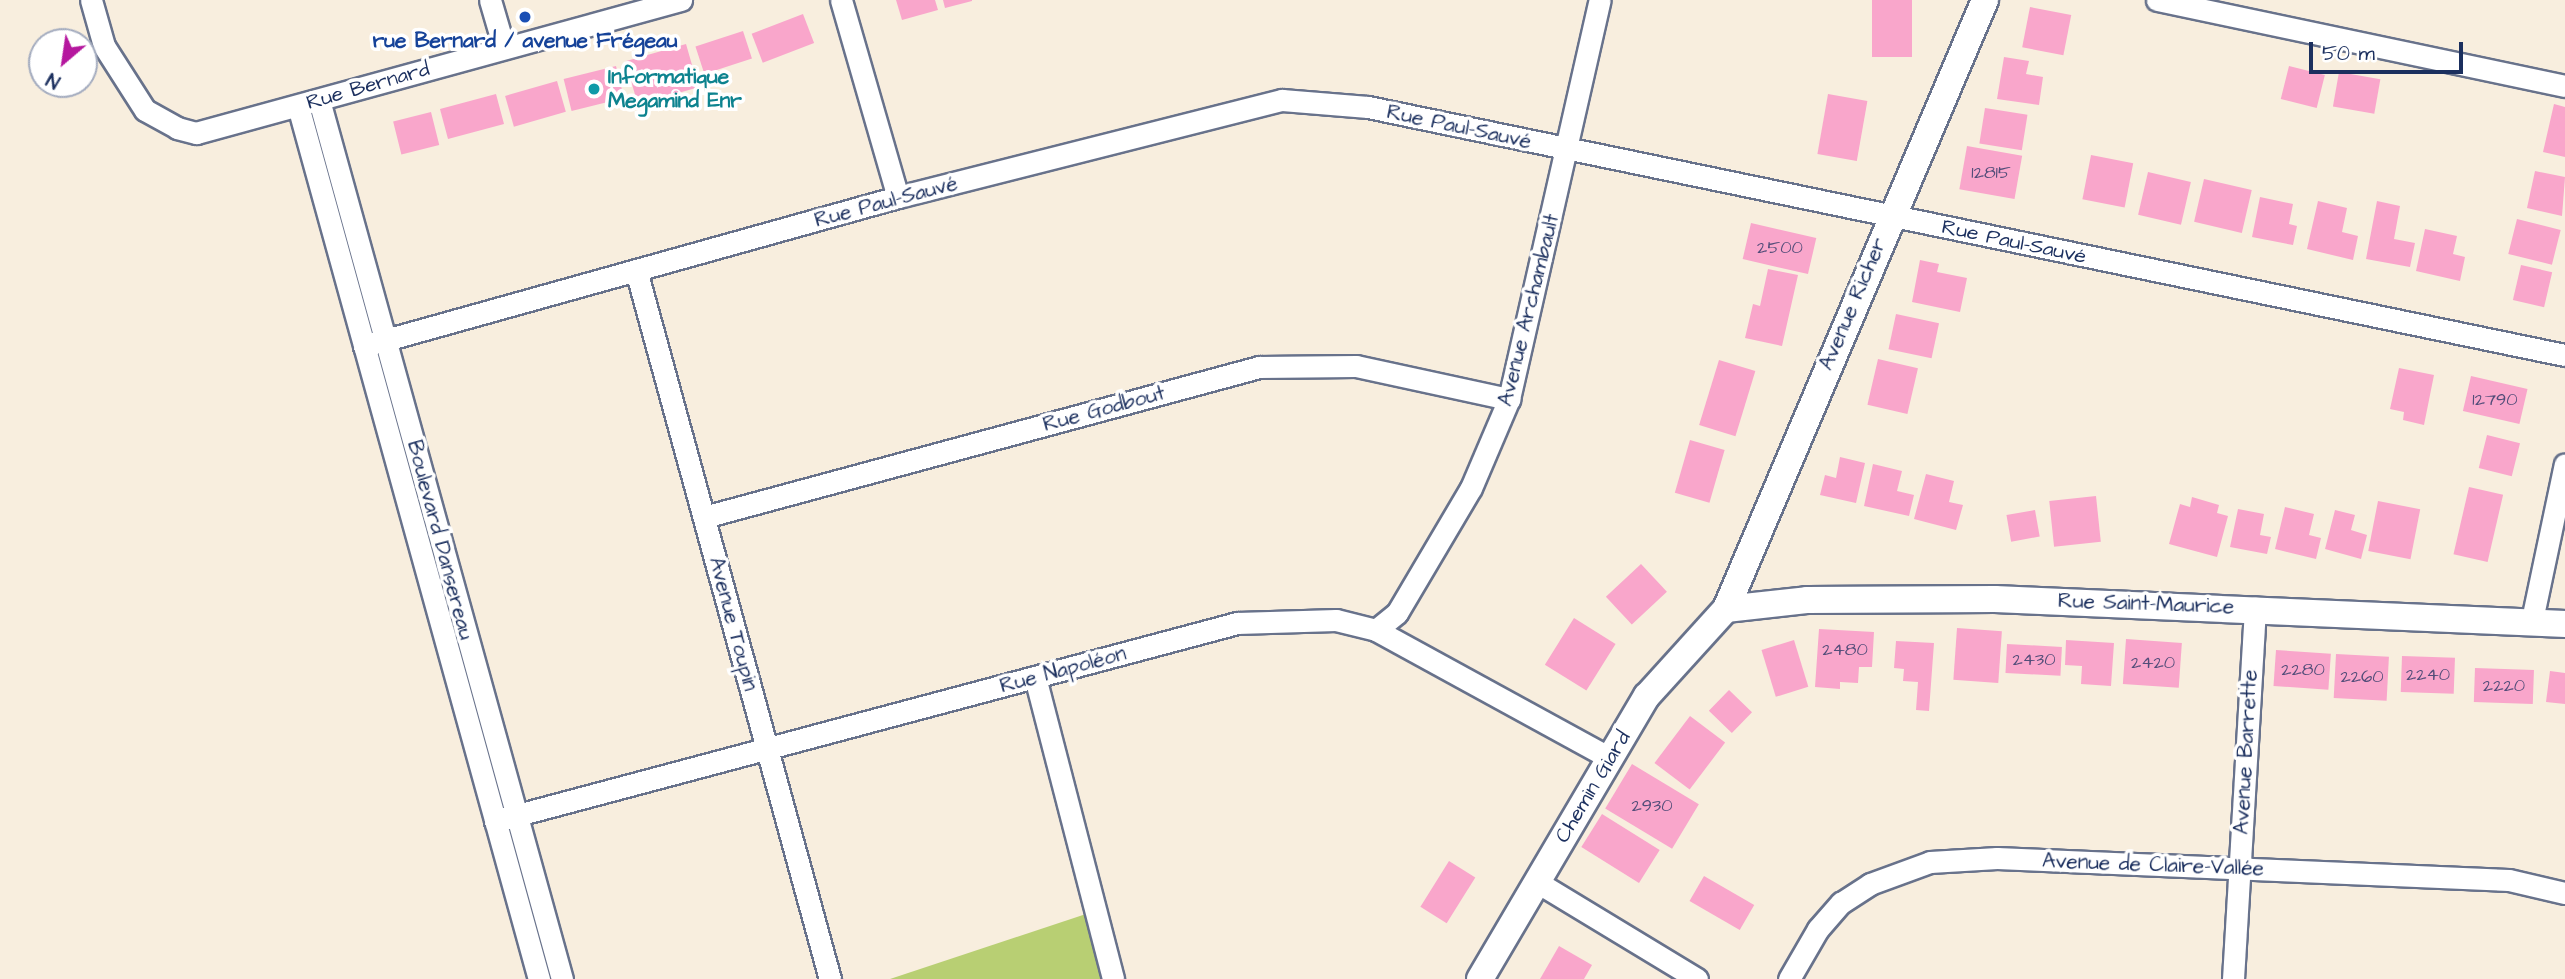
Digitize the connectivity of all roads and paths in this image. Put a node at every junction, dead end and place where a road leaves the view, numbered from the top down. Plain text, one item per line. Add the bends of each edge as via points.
1 (91, 0) edge
2 (490, 0) edge
3 (681, 0) edge
4 (841, 0) edge
5 (1600, 0) edge
6 (1985, 0) edge
7 (2157, 0) edge
8 (504, 48) junction
9 (2565, 86) edge
10 (319, 100) junction
11 (298, 106) junction
12 (1569, 150) junction
13 (898, 197) junction
14 (1889, 216) junction
15 (636, 270) junction
16 (385, 339) junction
17 (364, 346) junction
18 (2565, 355) edge
19 (1509, 399) junction
20 (2565, 464) edge
21 (704, 517) junction
22 (2255, 608) junction
23 (1726, 610) junction
24 (2532, 620) junction
25 (2565, 624) edge
26 (465, 629) junction
27 (1377, 630) junction
28 (443, 634) junction
29 (1035, 677) junction
30 (768, 749) junction
31 (1610, 758) junction
32 (517, 816) junction
33 (495, 821) junction
34 (2239, 868) junction
35 (1537, 882) junction
36 (2565, 892) edge
37 (539, 979) edge
38 (562, 979) edge
39 (830, 979) edge
40 (1113, 979) edge
41 (1480, 979) edge
42 (1697, 979) edge
43 (1789, 979) edge
44 (2233, 979) edge

1 - 11 street, Rue Bernard via 104,46 145,110 177,128 196,133
2 - 8 street
3 - 8 street, Rue Bernard
4 - 13 street
5 - 12 street, Avenue Archambault
6 - 14 street, Avenue Richer
7 - 9 street
8 - 10 street, Rue Bernard
10 - 11 street, Rue Bernard
10 - 16 street, Boulevard Dansereau
11 - 17 street, Boulevard Dansereau
12 - 13 street, Rue Paul-Sauvé via 1368,107 1282,100
12 - 14 street, Rue Paul-Sauvé
12 - 19 street, Avenue Archambault
13 - 15 street, Rue Paul-Sauvé
14 - 18 street, Rue Paul-Sauvé
14 - 23 street, Avenue Richer
15 - 16 street, Rue Paul-Sauvé
15 - 21 street, Avenue Toupin
16 - 17 street, Rue Paul-Sauvé
16 - 26 street, Boulevard Dansereau
17 - 28 street, Boulevard Dansereau
19 - 21 street, Rue Godbout via 1356,366 1259,367
19 - 27 street, Avenue Archambault via 1471,488 1397,613
20 - 24 street
21 - 30 street, Avenue Toupin
22 - 23 street, Rue Saint-Maurice via 1995,598 1808,600
22 - 24 street, Rue Saint-Maurice
22 - 34 street, Avenue Barrette
23 - 31 street, Chemin Giard via 1647,696
24 - 25 street, Rue Saint-Maurice
26 - 28 street
26 - 32 street, Boulevard Dansereau
27 - 29 street, Rue Napoléon via 1335,620 1237,623
27 - 31 street, Rue Napoléon
28 - 33 street, Boulevard Dansereau
29 - 30 street, Rue Napoléon
29 - 40 street
30 - 32 street, Rue Napoléon
30 - 39 street, Avenue Toupin
31 - 35 street, Chemin Giard
32 - 33 street, Rue Napoléon
32 - 38 street, Boulevard Dansereau
33 - 37 street, Boulevard Dansereau
34 - 36 street, Avenue de Claire-Vallée via 2509,880
34 - 43 street, Avenue de Claire-Vallée via 1997,858 1930,862 1870,884 1841,903 1818,929
34 - 44 street, Avenue Barrette
35 - 41 street, Chemin Giard
35 - 42 street

